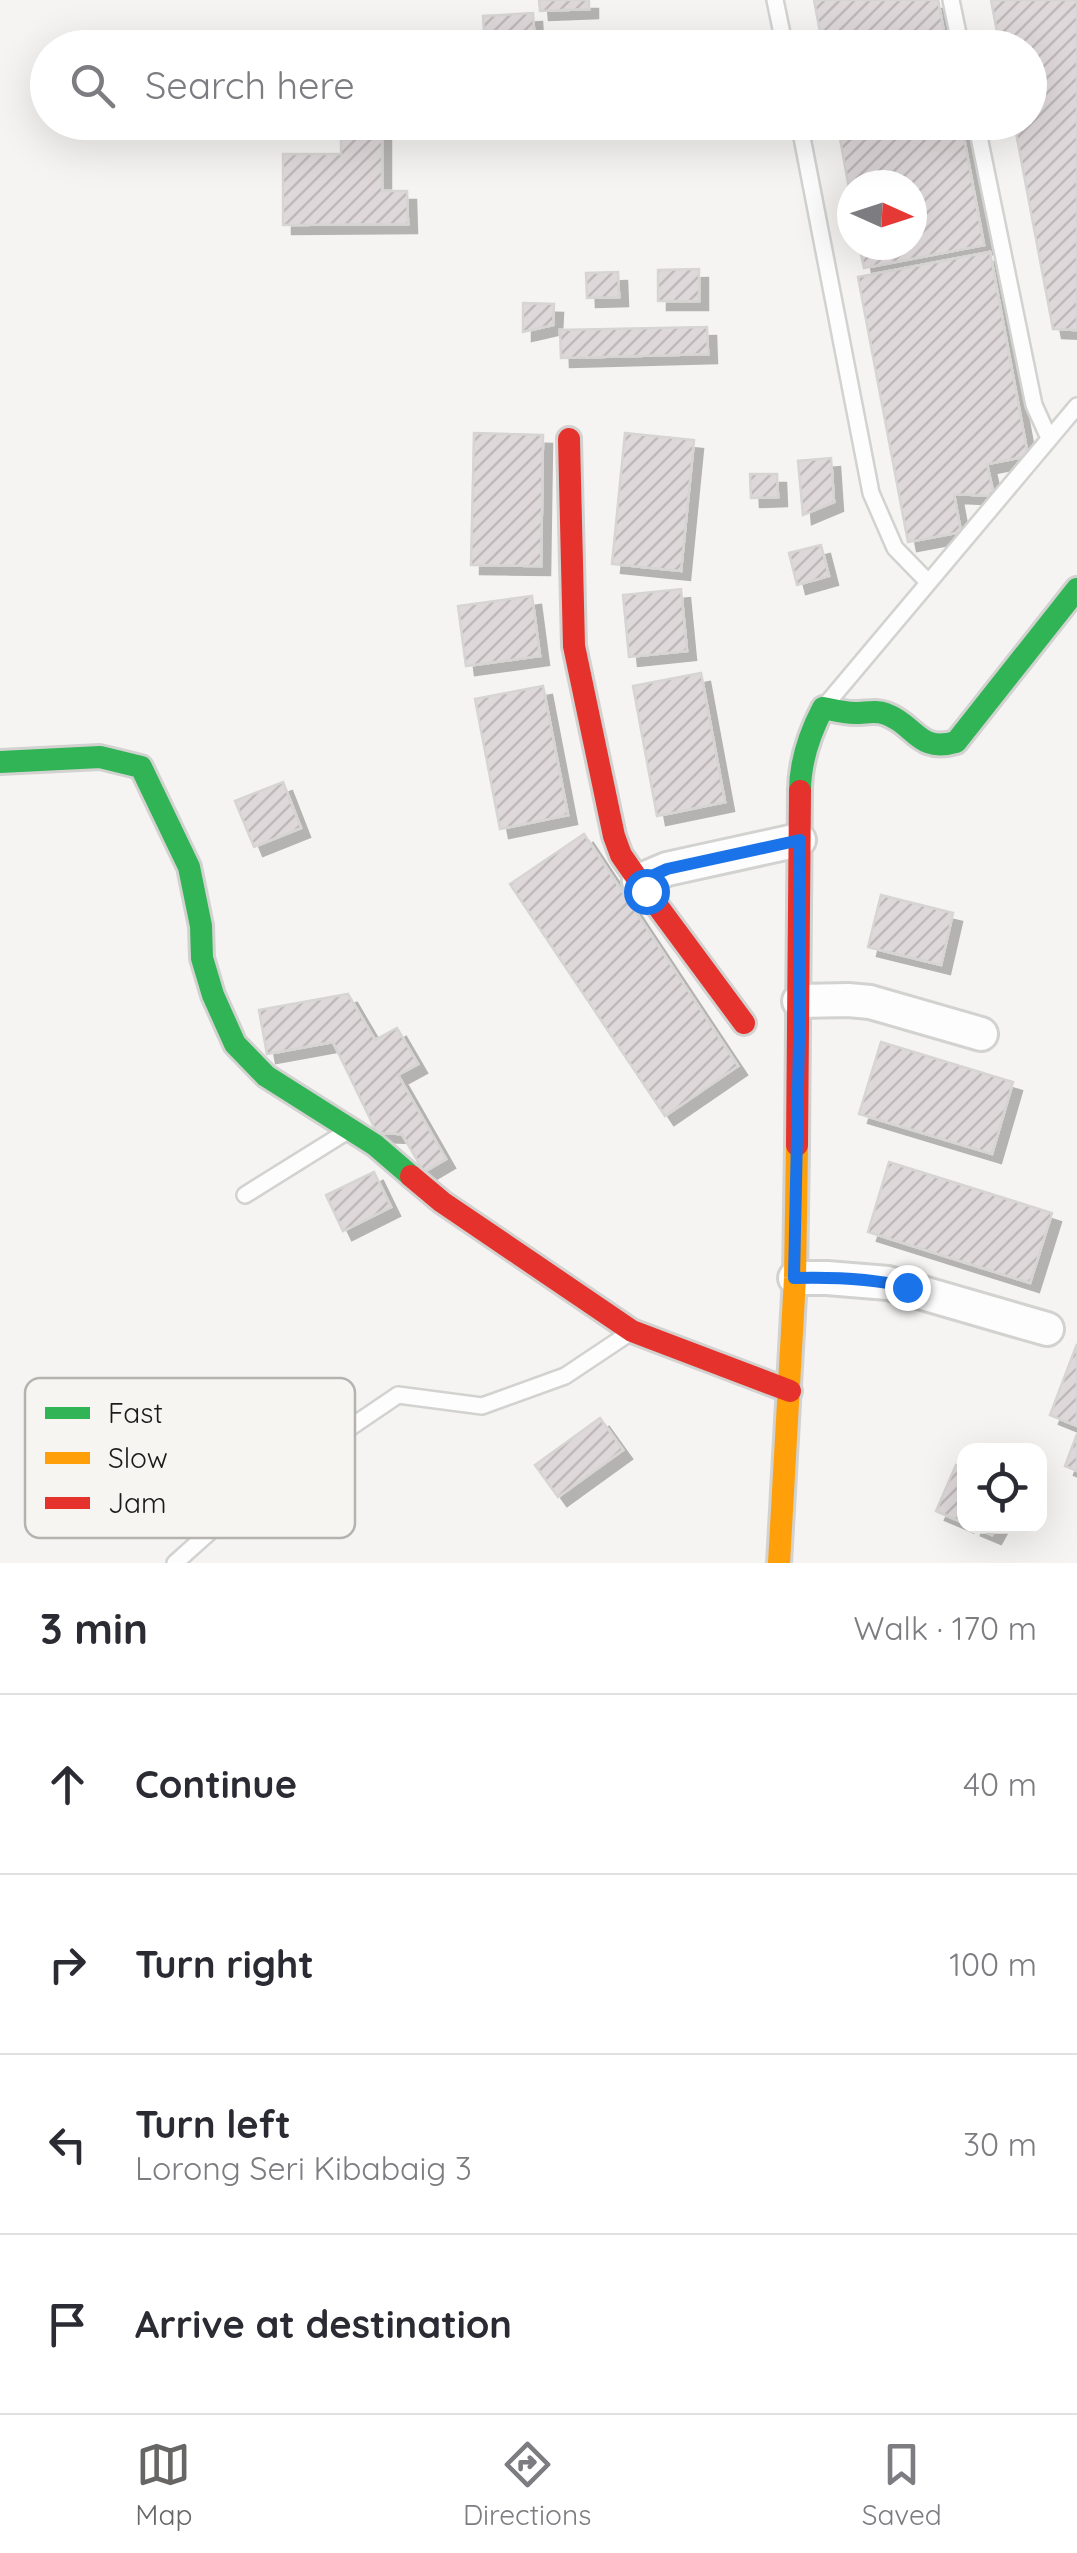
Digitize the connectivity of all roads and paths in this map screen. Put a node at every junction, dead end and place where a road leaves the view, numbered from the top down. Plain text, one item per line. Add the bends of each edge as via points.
1 (776, 0) edge
2 (951, 0) edge
3 (782, 30) edge
4 (957, 30) edge
5 (802, 140) edge
6 (980, 140) edge
7 (1077, 406) edge
8 (1050, 438) junction
9 (569, 439) dead end
10 (928, 582) junction
11 (1077, 589) edge
12 (823, 708) junction
13 (0, 762) edge
14 (800, 840) junction
15 (639, 882) junction
16 (799, 1001) junction
17 (744, 1024) dead end
18 (981, 1034) dead end
19 (349, 1130) junction
20 (245, 1195) dead end
21 (794, 1278) junction
22 (1047, 1330) dead end
23 (632, 1331) junction
24 (790, 1391) junction
25 (355, 1424) edge
26 (202, 1538) edge
27 (174, 1563) edge
28 (779, 1563) edge

1 - 3 lane
2 - 4 lane
5 - 10 lane via 871,493 895,548
6 - 8 lane via 1034,406
7 - 8 lane
8 - 10 lane
9 - 15 street via 577,671 614,836
10 - 12 lane
11 - 12 street via 956,742 929,744 888,714
12 - 14 street via 800,780
13 - 19 street via 100,757 141,767 189,867 202,958 235,1044 266,1076
14 - 15 street via 667,869
14 - 16 street
15 - 17 street
16 - 18 street via 870,1002
16 - 21 street
19 - 20 lane
19 - 23 street
21 - 22 street via 888,1282
21 - 24 street
23 - 24 street
23 - 25 lane via 565,1376 482,1406 398,1395
24 - 28 street
26 - 27 lane

